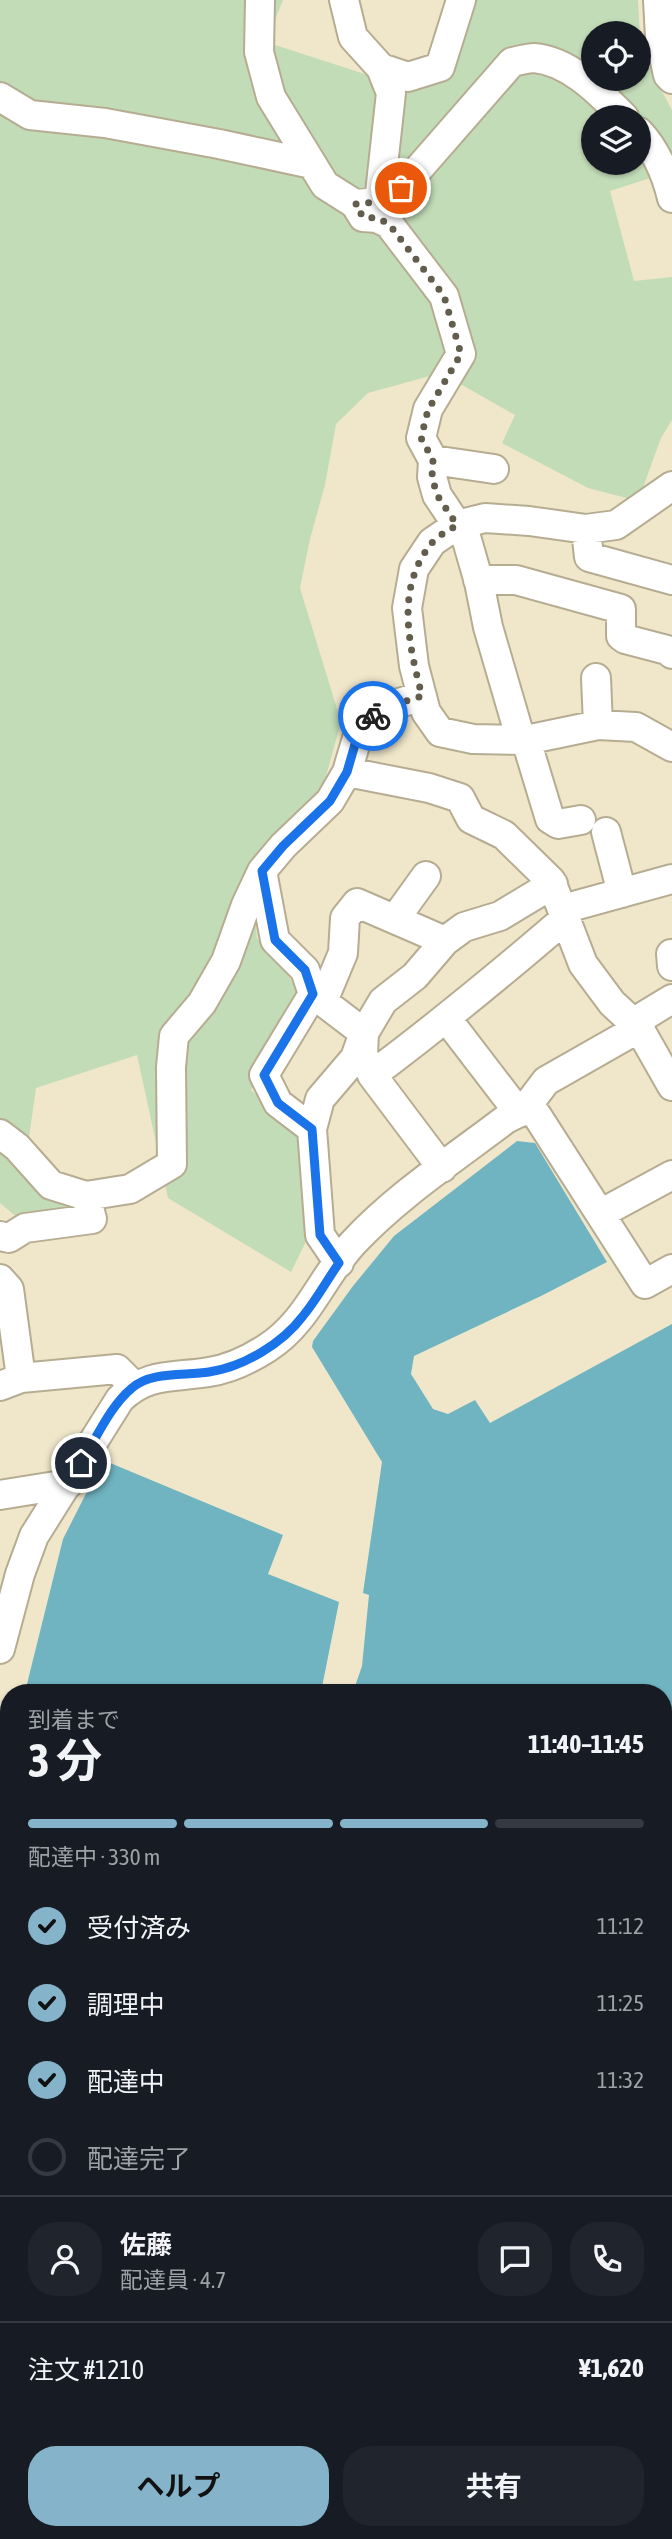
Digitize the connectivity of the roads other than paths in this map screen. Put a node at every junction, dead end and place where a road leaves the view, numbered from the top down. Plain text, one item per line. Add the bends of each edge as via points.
1 (260, 0) edge
2 (344, 0) edge
3 (461, 0) edge
4 (658, 0) edge
5 (381, 68) junction
6 (672, 79) edge
7 (0, 97) edge
8 (612, 105) edge
9 (651, 148) edge
10 (312, 164) junction
11 (672, 198) edge
12 (367, 203) junction
13 (433, 460) junction
14 (494, 469) dead end
15 (672, 486) edge
16 (459, 524) junction
17 (586, 529) junction
18 (478, 580) junction
19 (672, 580) edge
20 (672, 654) edge
21 (596, 678) dead end
22 (422, 696) junction
23 (598, 724) junction
24 (524, 740) junction
25 (672, 747) edge
26 (347, 772) junction
27 (262, 871) junction
28 (426, 876) dead end
29 (672, 879) edge
30 (622, 892) junction
31 (561, 904) junction
32 (395, 919) junction
33 (445, 940) junction
34 (318, 997) junction
35 (672, 999) edge
36 (447, 1019) junction
37 (639, 1028) junction
38 (365, 1033) junction
39 (372, 1075) junction
40 (672, 1086) edge
41 (522, 1112) junction
42 (312, 1129) junction
43 (0, 1134) edge
44 (442, 1168) junction
45 (672, 1175) edge
46 (86, 1196) junction
47 (600, 1214) junction
48 (0, 1236) edge
49 (339, 1263) junction
50 (672, 1269) edge
51 (0, 1279) edge
52 (11, 1382) edge
53 (134, 1386) junction
54 (68, 1484) junction
55 (0, 1495) edge
56 (0, 1649) edge

1 - 10 street via 259,52 271,97
2 - 5 street via 353,37
3 - 5 street via 440,67 408,77
4 - 6 street via 660,38
5 - 12 street via 391,93
7 - 10 street via 30,115 117,125
8 - 12 street via 565,67 533,58 512,62 401,188
9 - 11 street
10 - 12 street via 325,185
12 - 13 street via 363,217 389,224 444,296 461,354 428,410 421,438
13 - 14 street
13 - 16 street via 437,495
15 - 17 street via 616,525
16 - 17 street via 485,518
16 - 18 street
16 - 22 street via 432,542 414,569 407,608
17 - 19 street via 589,557
18 - 20 street via 516,580 621,609 621,636
18 - 24 street
21 - 23 street
22 - 24 street via 426,712 440,732
22 - 26 street via 383,708 368,720 358,734
23 - 24 street
23 - 25 street via 636,727
24 - 30 street via 550,819 558,824 594,826
26 - 27 street via 330,801
26 - 31 street via 460,798 471,819 504,835
27 - 34 street via 275,940 305,970
27 - 46 street via 226,961 202,1003 174,1036 172,1164 130,1189
28 - 32 street
29 - 30 street
30 - 31 street
31 - 33 street via 464,927
31 - 36 street
31 - 37 street via 583,964 612,1003
32 - 33 street
32 - 34 street via 357,903 345,918 343,953
33 - 38 street via 415,976 383,1001
34 - 38 street
34 - 42 street via 264,1075 278,1103
35 - 37 street via 644,1016
36 - 39 street
36 - 41 street
37 - 40 street
37 - 41 street via 546,1081
38 - 39 street via 363,1054
38 - 42 street via 355,1058 320,1099
39 - 44 street
41 - 44 street
41 - 47 street via 536,1114
42 - 49 street via 320,1235
43 - 46 street via 51,1185
44 - 49 street via 381,1215
45 - 47 street
46 - 48 street via 92,1219 25,1228 9,1238
47 - 50 street via 645,1284
49 - 53 street via 302,1318 269,1347 211,1372 155,1377
51 - 52 street via 9,1289
52 - 53 street via 117,1369
53 - 54 street via 120,1399
54 - 55 street
54 - 56 street via 34,1536

